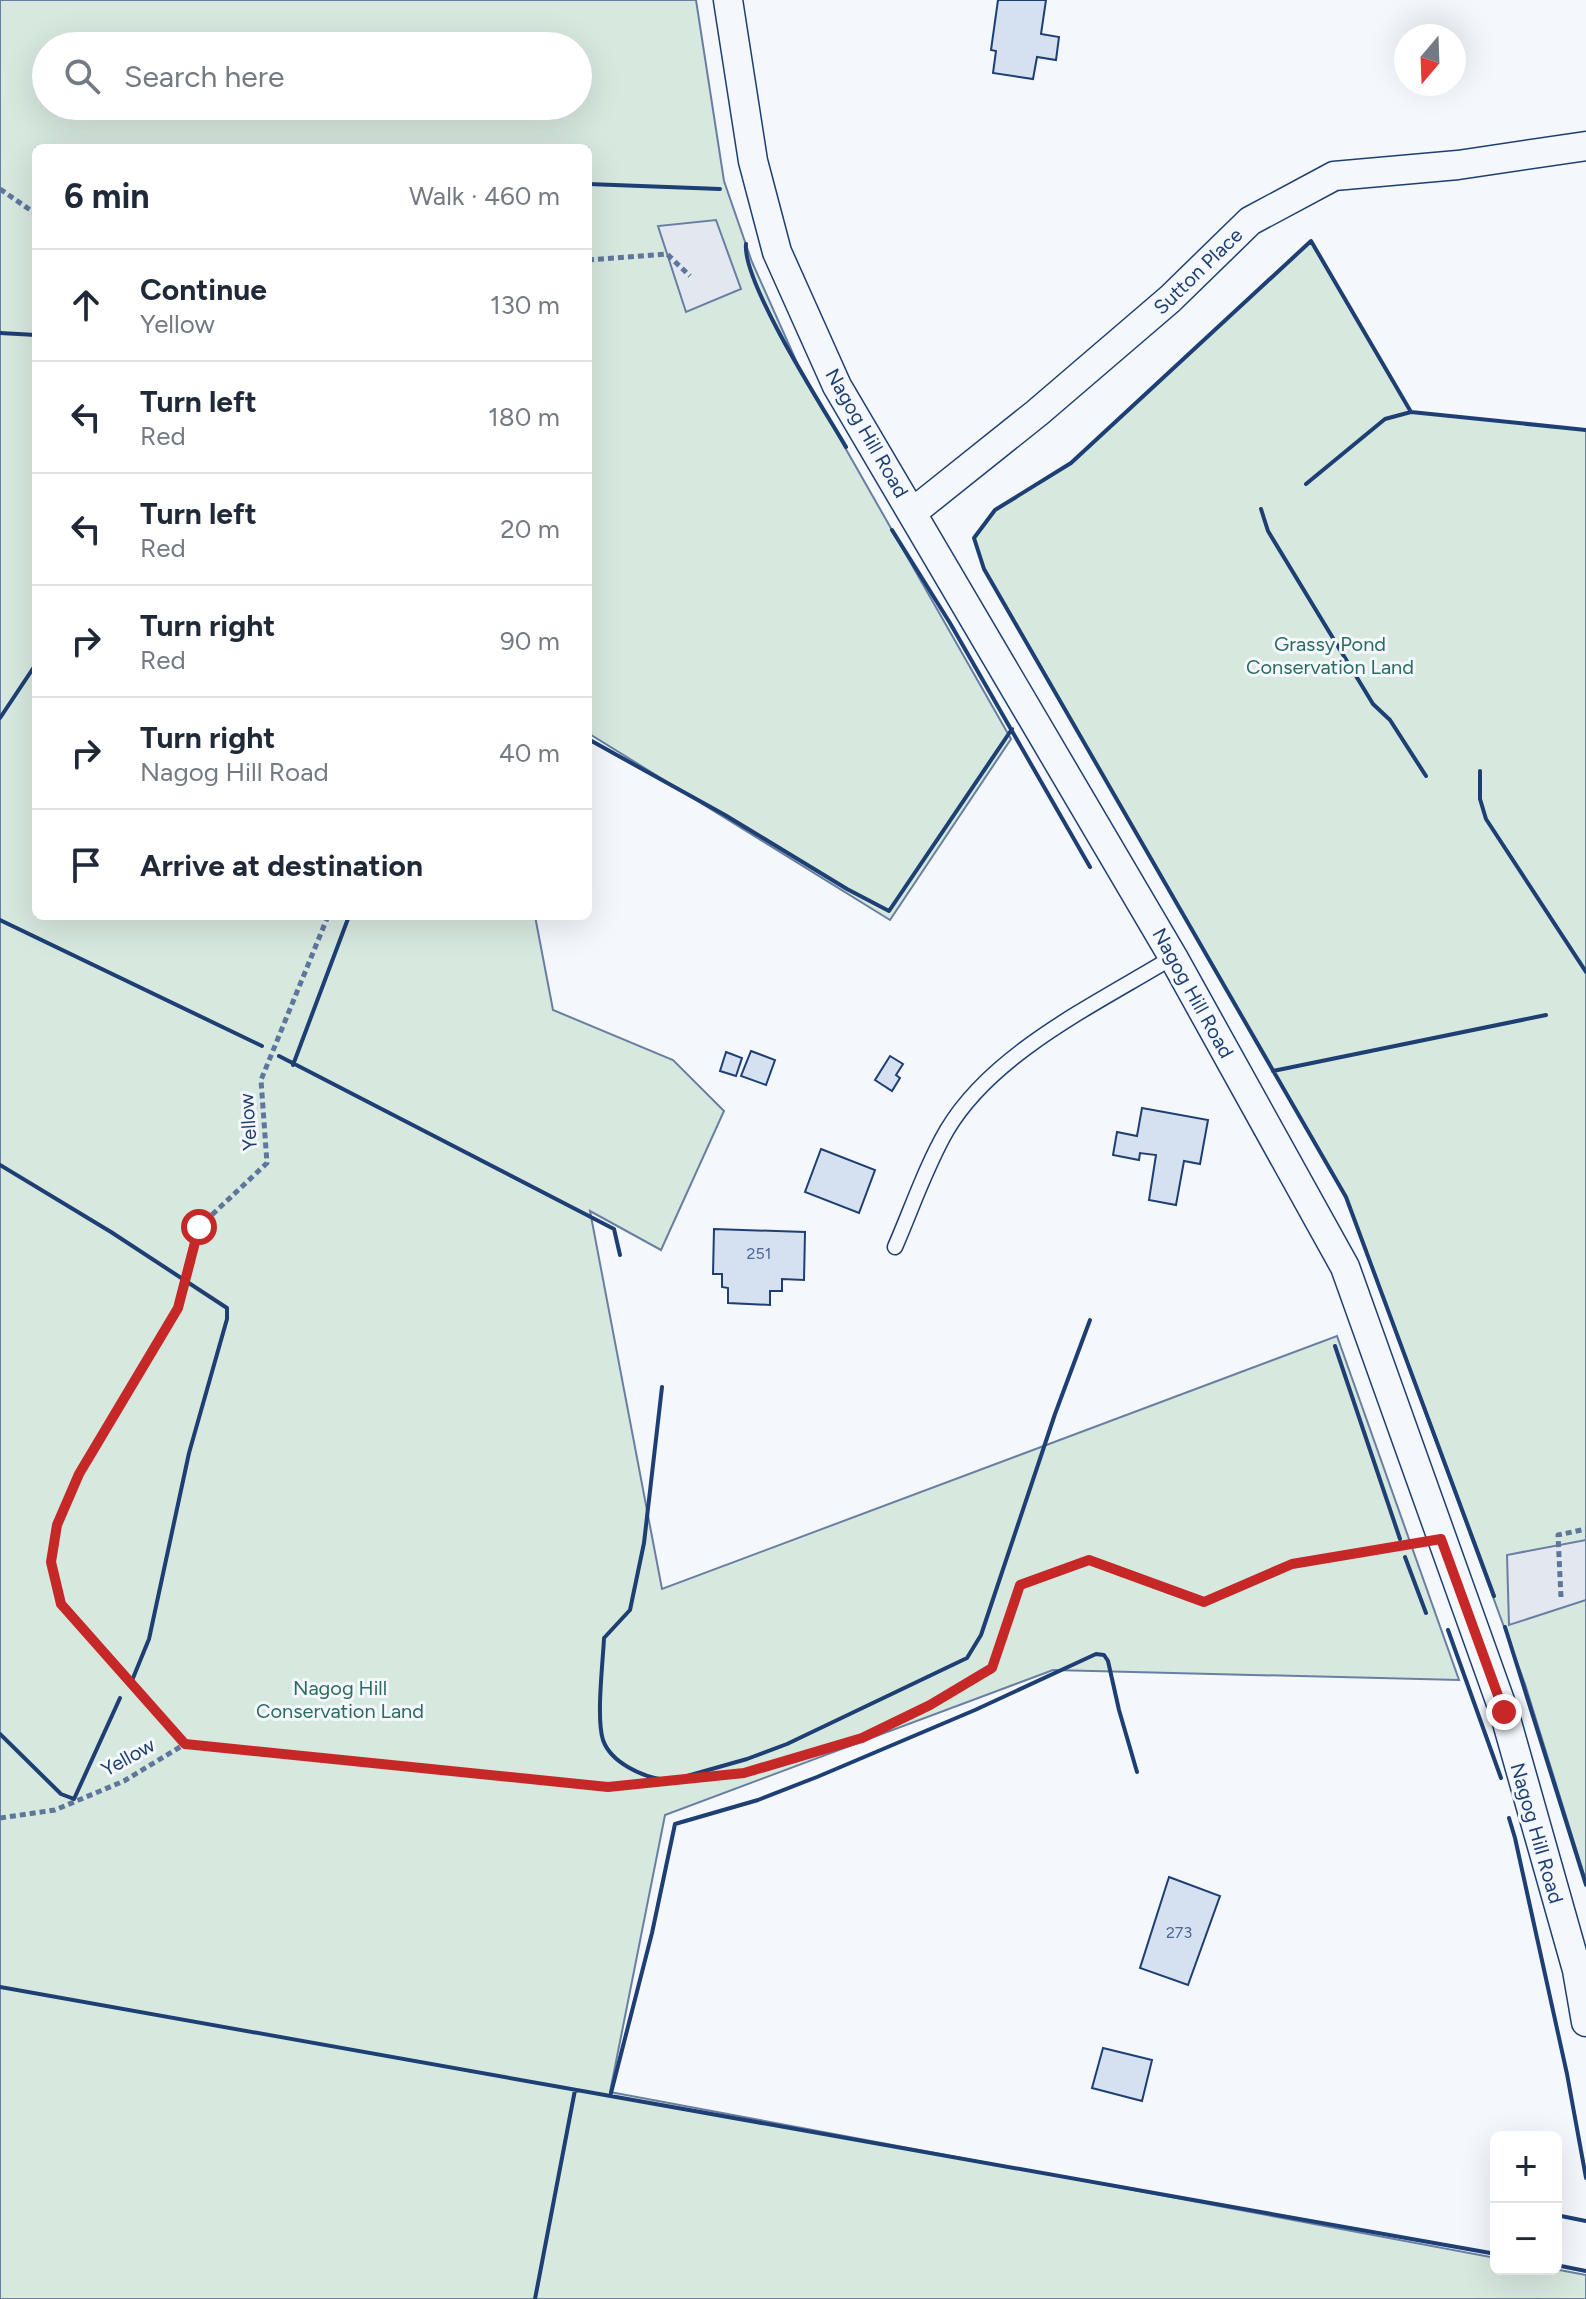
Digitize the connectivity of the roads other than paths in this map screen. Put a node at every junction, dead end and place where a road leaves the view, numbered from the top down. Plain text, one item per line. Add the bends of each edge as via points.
1 (728, 0) edge
2 (1586, 146) edge
3 (913, 512) junction
4 (1173, 957) junction
5 (895, 1247) dead end
6 (1586, 2022) edge

1 - 3 street, Nagog Hill Road via 753,161 777,252 837,386
2 - 3 street, Sutton Place via 1334,176 1264,213 1037,413
3 - 4 street, Nagog Hill Road
4 - 5 lane via 1030,1045 980,1087 948,1129
4 - 6 street, Nagog Hill Road via 1345,1267 1504,1712 1577,1970

